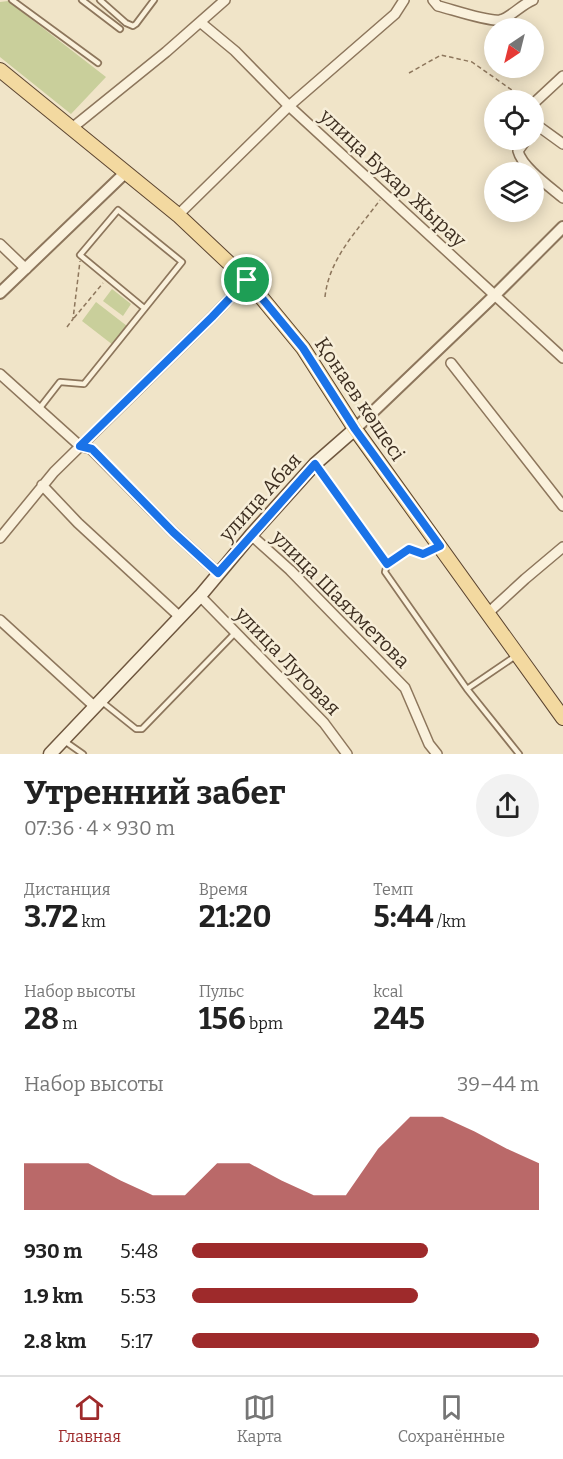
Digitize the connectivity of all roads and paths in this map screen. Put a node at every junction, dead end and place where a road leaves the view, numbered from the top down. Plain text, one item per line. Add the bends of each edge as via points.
1 (12, 0) edge
2 (82, 0) edge
3 (101, 0) edge
4 (154, 0) edge
5 (225, 0) edge
6 (404, 0) edge
7 (433, 0) edge
8 (533, 0) edge
9 (200, 22) junction
10 (120, 29) dead end
11 (98, 63) dead end
12 (0, 70) edge
13 (409, 73) dead end
14 (562, 77) edge
15 (513, 90) edge
16 (544, 94) edge
17 (289, 106) junction
18 (72, 128) junction
19 (544, 130) edge
20 (563, 144) edge
21 (519, 150) edge
22 (126, 172) junction
23 (385, 194) junction
24 (563, 198) edge
25 (178, 215) junction
26 (563, 227) edge
27 (0, 244) edge
28 (80, 255) junction
29 (26, 269) junction
30 (108, 278) junction
31 (247, 280) junction
32 (0, 293) edge
33 (494, 296) junction
34 (324, 297) dead end
35 (144, 308) junction
36 (73, 319) junction
37 (67, 327) dead end
38 (563, 358) edge
39 (451, 363) dead end
40 (0, 374) edge
41 (39, 409) junction
42 (355, 429) junction
43 (80, 446) junction
44 (315, 464) junction
45 (42, 485) junction
46 (563, 506) edge
47 (251, 536) junction
48 (0, 538) edge
49 (440, 546) junction
50 (563, 547) edge
51 (387, 564) junction
52 (218, 573) junction
53 (200, 596) junction
54 (488, 613) junction
55 (180, 617) junction
56 (0, 620) edge
57 (236, 632) junction
58 (518, 655) junction
59 (467, 689) junction
60 (97, 703) junction
61 (563, 718) edge
62 (63, 739) junction
63 (79, 753) edge
64 (50, 754) edge
65 (347, 754) edge
66 (437, 754) edge
67 (519, 754) edge

1 - 11 lane
2 - 10 lane
3 - 4 lane via 133,26
5 - 9 street
6 - 17 street via 395,14
7 - 8 street via 438,6 492,20 501,20
9 - 17 street, улица Бухар Жырау
9 - 18 street
12 - 18 main road, Қонаев көшесі
13 - 15 path via 441,55 472,62
14 - 16 street
17 - 23 street, улица Бухар Жырау
17 - 25 street
18 - 22 main road, Қонаев көшесі
19 - 20 street
21 - 24 street via 520,156
22 - 25 main road, Қонаев көшесі
22 - 29 street
23 - 33 street, улица Бухар Жырау
23 - 34 path via 340,251 326,282
25 - 31 main road, Қонаев көшесі
26 - 33 street, улица Абая
27 - 29 street
28 - 30 lane
28 - 35 lane via 118,210 182,262
28 - 36 path
29 - 32 street
30 - 35 lane
30 - 36 path
31 - 42 main road, Қонаев көшесі via 303,348
31 - 43 street
33 - 38 street, улица Бухар Жырау
33 - 42 street, улица Абая
35 - 41 lane via 84,384 60,382
36 - 37 path
39 - 46 street
40 - 41 street
41 - 43 street
42 - 44 main road, улица Абая
42 - 49 main road, Қонаев көшесі
43 - 45 street
43 - 52 street via 92,449
44 - 47 main road, улица Абая
44 - 51 lane
45 - 48 street
45 - 55 street
47 - 52 main road, улица Абая
47 - 66 street, улица Шаяхметова via 290,570 405,688
49 - 51 lane via 423,554 409,549
49 - 54 main road, Қонаев көшесі
50 - 54 street
51 - 59 lane via 385,572
52 - 53 main road, улица Абая
53 - 55 main road, улица Абая
53 - 57 street, улица Луговая
54 - 58 main road, Қонаев көшесі
55 - 60 main road, улица Абая
56 - 60 street
57 - 60 lane via 141,729
57 - 65 street, улица Луговая via 324,723
58 - 59 lane
58 - 61 main road, Қонаев көшесі
59 - 67 lane
60 - 62 main road, улица Абая
62 - 63 lane
62 - 64 main road, улица Абая

